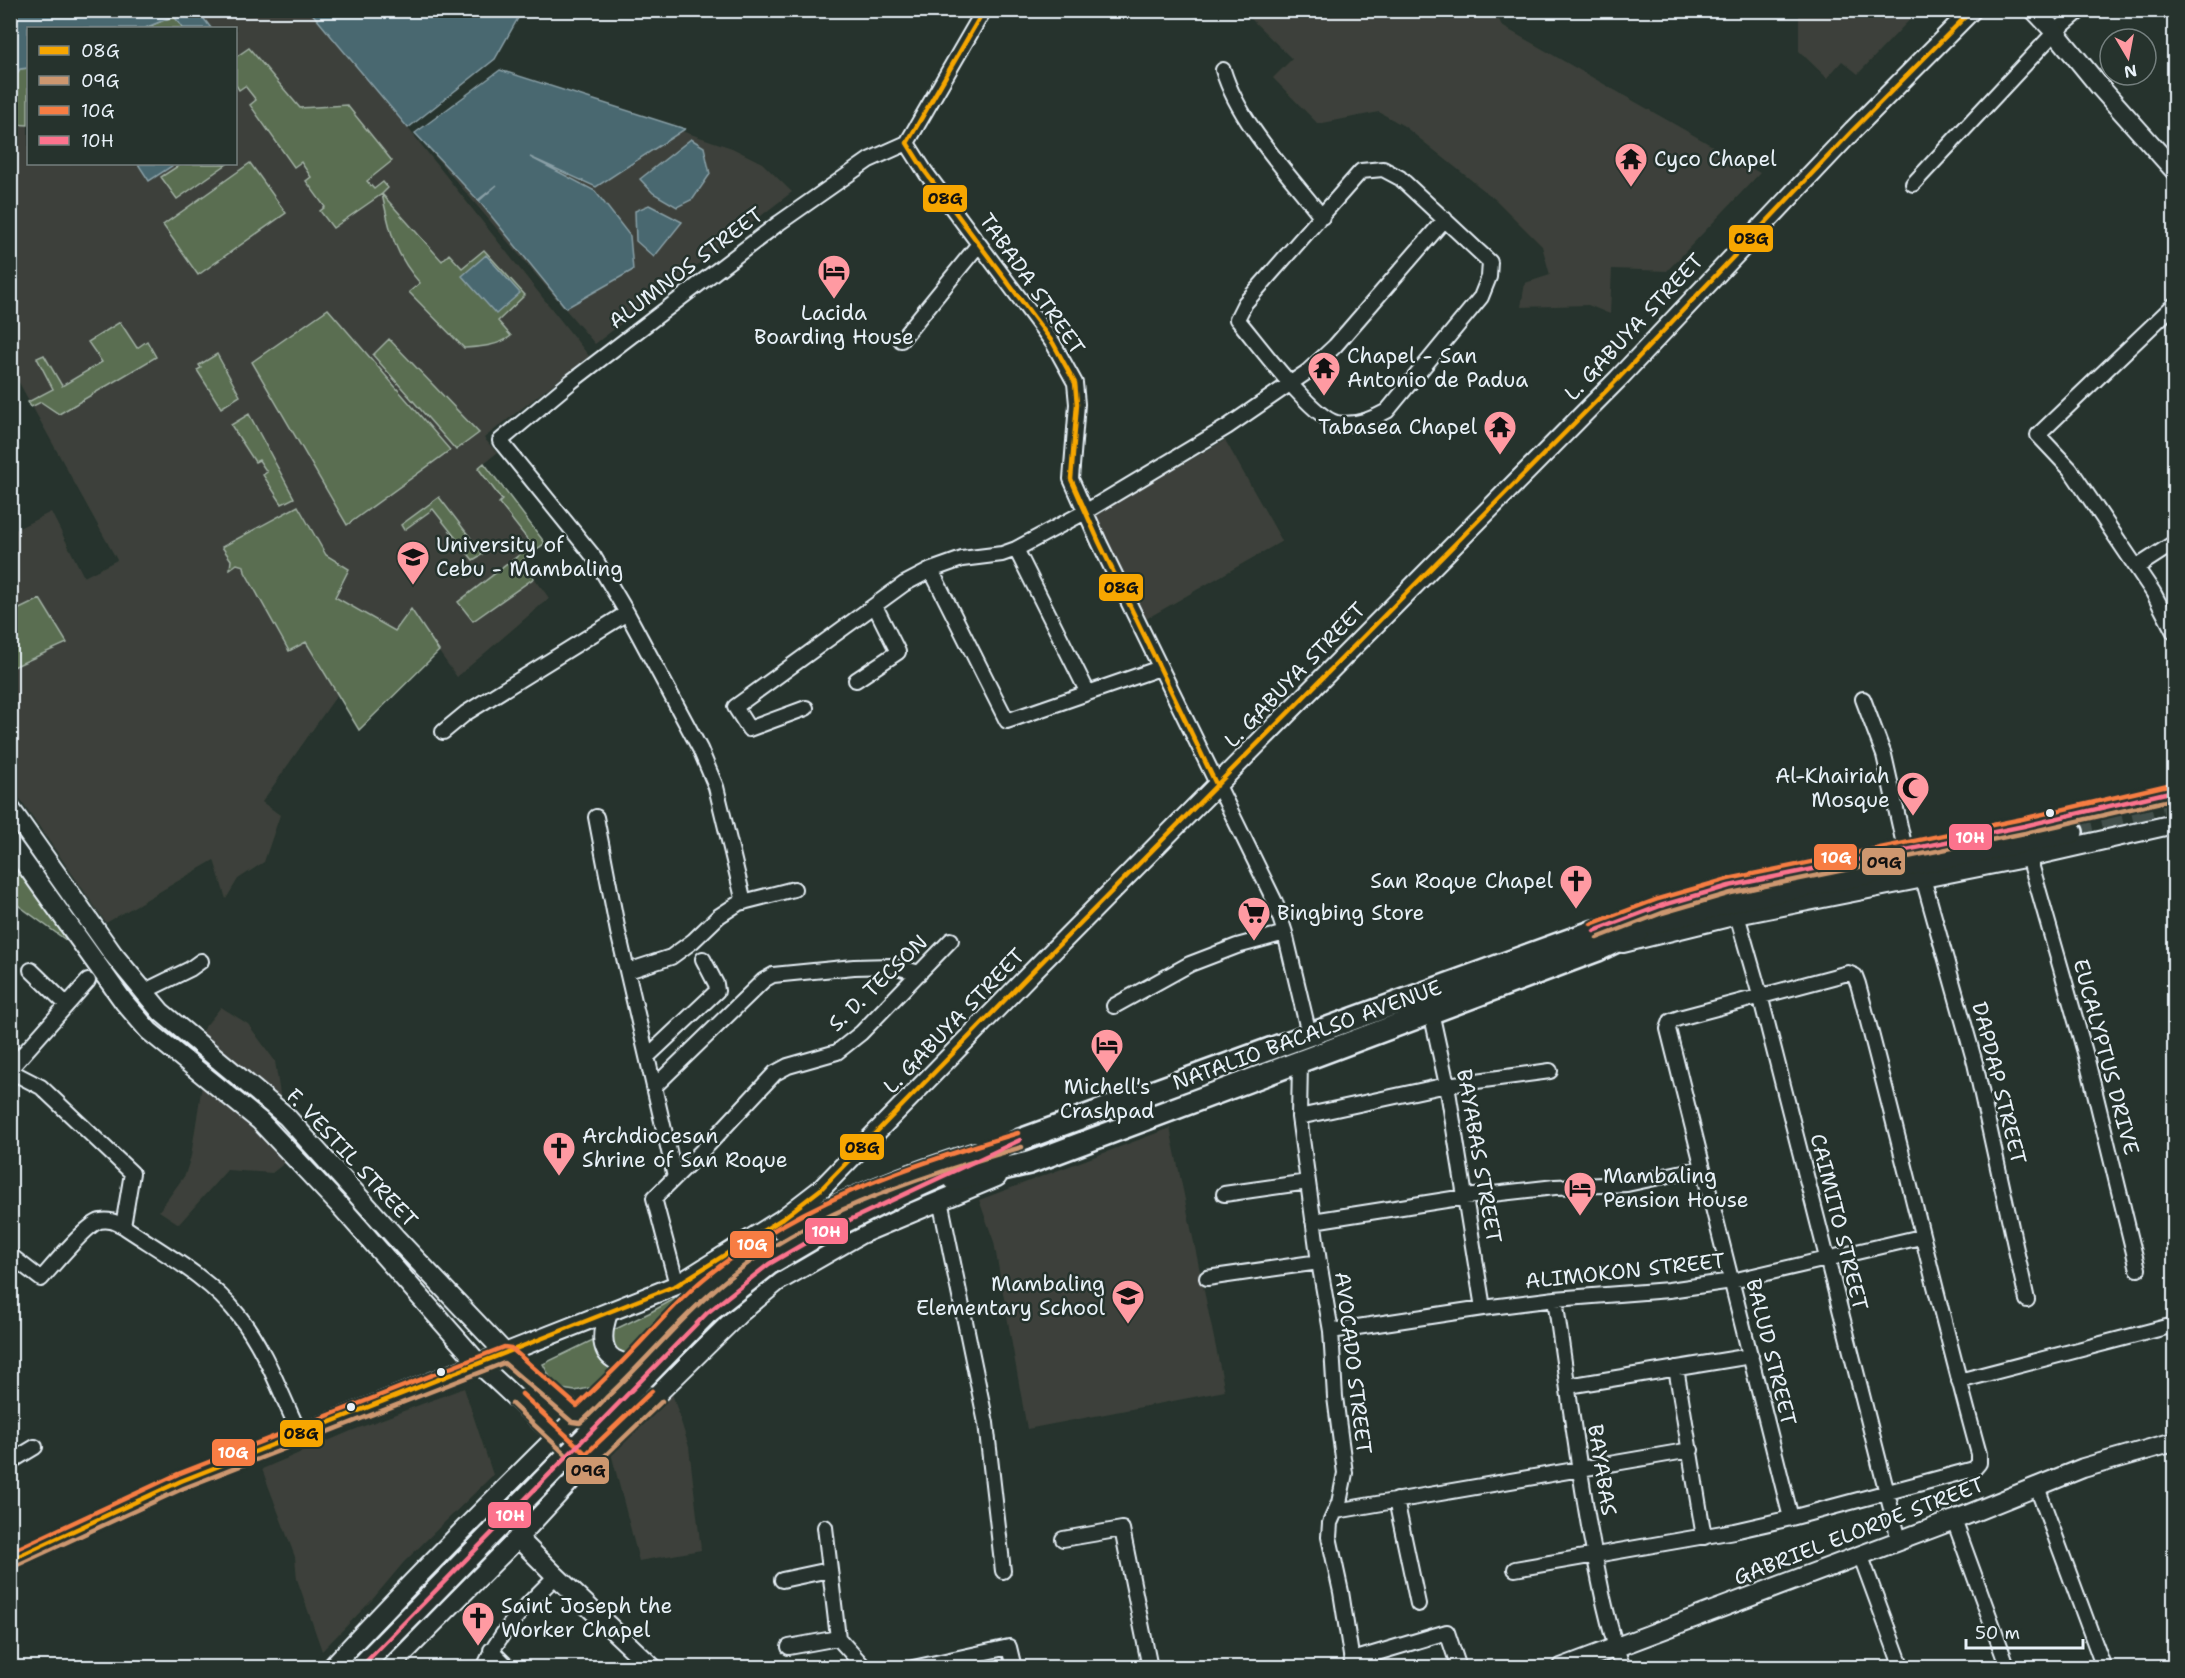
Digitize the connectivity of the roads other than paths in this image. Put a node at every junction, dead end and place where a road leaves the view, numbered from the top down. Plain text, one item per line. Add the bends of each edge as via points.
1 (984, 10) edge
2 (1972, 10) edge
3 (2034, 10) edge
4 (2081, 10) edge
5 (2055, 32) junction
6 (1223, 70) dead end
7 (907, 143) junction
8 (2175, 170) edge
9 (1913, 184) dead end
10 (1322, 217) junction
11 (1445, 219) junction
12 (979, 244) junction
13 (2175, 306) edge
14 (901, 340) dead end
15 (1290, 383) junction
16 (1085, 512) junction
17 (2175, 543) edge
18 (1016, 549) junction
19 (2136, 567) junction
20 (932, 570) junction
21 (875, 606) junction
22 (627, 613) junction
23 (2175, 632) edge
24 (1160, 668) junction
25 (856, 680) dead end
26 (1088, 693) junction
27 (1863, 699) dead end
28 (806, 708) dead end
29 (443, 732) dead end
30 (1217, 786) junction
31 (2170, 792) edge
32 (10, 808) edge
33 (596, 817) dead end
34 (2174, 825) edge
35 (2072, 832) tunnel mouth
36 (10, 843) edge
37 (1905, 849) junction
38 (2029, 856) junction
39 (1923, 878) junction
40 (794, 889) dead end
41 (744, 902) junction
42 (1737, 915) junction
43 (1285, 933) junction
44 (951, 940) dead end
45 (1596, 940) junction
46 (702, 959) dead end
47 (201, 961) dead end
48 (31, 970) dead end
49 (628, 971) junction
50 (920, 973) junction
51 (88, 981) dead end
52 (143, 992) junction
53 (1760, 995) junction
54 (66, 1004) junction
55 (1114, 1006) dead end
56 (1431, 1012) junction
57 (1309, 1034) junction
58 (648, 1056) junction
59 (1300, 1060) junction
60 (10, 1070) edge
61 (1550, 1071) dead end
62 (1447, 1085) junction
63 (655, 1086) junction
64 (1299, 1117) junction
65 (1020, 1140) junction
66 (1029, 1163) junction
67 (1702, 1168) junction
68 (675, 1177) junction
69 (1308, 1182) junction
70 (1224, 1194) dead end
71 (1465, 1197) junction
72 (892, 1198) junction
73 (940, 1200) junction
74 (1313, 1221) junction
75 (123, 1226) junction
76 (1921, 1237) junction
77 (10, 1255) edge
78 (1827, 1258) junction
79 (1319, 1262) junction
80 (2138, 1269) dead end
81 (1207, 1278) dead end
82 (1732, 1281) junction
83 (677, 1285) junction
84 (1556, 1299) junction
85 (2027, 1300) dead end
86 (1483, 1308) junction
87 (608, 1313) junction
88 (2175, 1325) edge
89 (1330, 1331) junction
90 (506, 1354) junction
91 (1751, 1356) junction
92 (480, 1365) junction
93 (630, 1365) junction
94 (1676, 1368) junction
95 (1959, 1381) junction
96 (1568, 1386) junction
97 (642, 1410) junction
98 (577, 1416) junction
99 (300, 1434) junction
100 (558, 1436) junction
101 (609, 1442) junction
102 (2175, 1442) edge
103 (35, 1447) dead end
104 (1691, 1450) junction
105 (10, 1461) edge
106 (586, 1464) junction
107 (1579, 1470) junction
108 (2037, 1486) junction
109 (1887, 1493) junction
110 (1396, 1500) junction
111 (487, 1506) junction
112 (1336, 1511) junction
113 (1791, 1518) junction
114 (1954, 1520) junction
115 (825, 1527) dead end
116 (1704, 1537) junction
117 (518, 1538) junction
118 (1063, 1539) dead end
119 (1899, 1540) junction
120 (1860, 1554) junction
121 (12, 1556) edge
122 (1594, 1556) junction
123 (1515, 1569) dead end
124 (829, 1570) junction
125 (1002, 1571) dead end
126 (556, 1576) junction
127 (782, 1580) dead end
128 (1418, 1604) dead end
129 (838, 1638) junction
130 (1615, 1646) junction
131 (789, 1647) dead end
132 (491, 1650) junction
133 (1353, 1664) edge
134 (331, 1668) edge
135 (360, 1668) edge
136 (388, 1668) edge
137 (484, 1668) edge
138 (509, 1668) edge
139 (653, 1668) edge
140 (865, 1668) edge
141 (913, 1668) edge
142 (1014, 1668) edge
143 (1149, 1668) edge
144 (1459, 1668) edge
145 (1561, 1668) edge
146 (1623, 1668) edge
147 (1902, 1668) edge
148 (2008, 1668) edge
149 (2104, 1668) edge

1 - 7 street
2 - 30 main road, L. GABUYA STREET via 1845,138 1618,379
3 - 5 main road
4 - 5 street
5 - 8 main road
5 - 9 street
6 - 10 street via 1240,110
7 - 12 street, TABADA STREET
7 - 22 street, ALUMNOS STREET via 869,160 779,223 500,441 594,557
10 - 11 street via 1361,171 1383,169 1400,178
10 - 15 street via 1245,303 1237,319
11 - 15 street via 1335,346
11 - 15 street via 1490,262 1489,278 1481,297 1387,411 1374,419 1337,423 1321,415
12 - 14 street
12 - 16 street, TABADA STREET via 1053,343 1075,383 1071,479
13 - 19 street via 2038,435 2070,469
15 - 16 street via 1227,427
16 - 18 street
16 - 24 street, TABADA STREET
17 - 19 street
18 - 20 street via 962,559
18 - 26 street
19 - 23 street
20 - 21 street via 904,584
20 - 26 street via 1007,721
21 - 25 street via 898,652
21 - 28 street via 735,707 750,729
22 - 29 street via 466,713
22 - 41 street via 700,749 716,787
24 - 26 street
24 - 30 street, TABADA STREET
27 - 37 street via 1884,755
30 - 43 street, TABADA STREET via 1275,902
30 - 83 main road, L. GABUYA STREET via 821,1189 782,1219
31 - 34 main road
31 - 37 main road, NATALIO BACALSO AVENUE
32 - 52 main road, F. VESTIL STREET
33 - 49 street
34 - 38 main road, NATALIO BACALSO AVENUE
35 - 45 main road, NATALIO BACALSO AVENUE via 1737,900
36 - 92 main road, F. VESTIL STREET via 149,1031 274,1135
37 - 45 main road, NATALIO BACALSO AVENUE via 1729,886 1660,906
38 - 39 main road, NATALIO BACALSO AVENUE
38 - 80 street, EUCALYPTUS DRIVE via 2086,1056
39 - 42 main road, NATALIO BACALSO AVENUE
39 - 85 street, DAPDAP STREET via 1975,1063
40 - 41 street
41 - 49 street via 719,916 671,957
42 - 45 main road, NATALIO BACALSO AVENUE via 1667,931
42 - 53 street, CAIMITO STREET
43 - 55 street via 1190,964
43 - 57 street, TABADA STREET
44 - 50 street, S. D. TECSON
45 - 56 main road, NATALIO BACALSO AVENUE
45 - 57 main road, NATALIO BACALSO AVENUE
46 - 58 street via 717,991
47 - 52 street
48 - 54 street
49 - 58 street
50 - 63 street via 892,966 773,975
50 - 68 street, S. D. TECSON via 837,1052 775,1073
51 - 54 street
52 - 90 main road, F. VESTIL STREET via 180,1029 286,1116
53 - 67 street, BALUD STREET via 1671,1021 1668,1029
53 - 76 street via 1848,973 1856,976
53 - 78 street, CAIMITO STREET
54 - 60 street
56 - 59 main road, NATALIO BACALSO AVENUE
56 - 62 street, BAYABAS STREET
57 - 65 main road, NATALIO BACALSO AVENUE
58 - 63 street
59 - 64 street, AVOCADO STREET
59 - 66 main road, NATALIO BACALSO AVENUE
60 - 75 street via 41,1087 132,1173
61 - 62 street
62 - 64 street
62 - 71 street, BAYABAS STREET
63 - 68 street
64 - 69 street, AVOCADO STREET
65 - 72 main road, NATALIO BACALSO AVENUE
65 - 93 main road, NATALIO BACALSO AVENUE via 953,1159 868,1191 782,1231 710,1284
66 - 72 main road, NATALIO BACALSO AVENUE
66 - 73 main road, NATALIO BACALSO AVENUE
67 - 71 street via 1628,1184
67 - 82 street, BALUD STREET
68 - 83 street, S. D. TECSON via 654,1198
69 - 70 street
69 - 74 street, AVOCADO STREET
71 - 74 street
71 - 86 street, BAYABAS STREET
72 - 135 main road, bridge via 769,1264 707,1313
73 - 97 main road, NATALIO BACALSO AVENUE via 861,1234 777,1282
73 - 125 street via 986,1423
74 - 79 street, AVOCADO STREET
75 - 77 street via 109,1220 97,1221 41,1279
75 - 99 street via 201,1278 240,1317
76 - 78 street, ALIMOKON STREET
76 - 95 street
78 - 82 street, ALIMOKON STREET
78 - 109 street, CAIMITO STREET
79 - 81 street
79 - 89 street, AVOCADO STREET
82 - 84 street, ALIMOKON STREET
82 - 91 street, BALUD STREET
83 - 87 main road, L. GABUYA STREET
84 - 86 street, ALIMOKON STREET
84 - 96 street, BAYABAS
86 - 89 street, ALIMOKON STREET
87 - 90 main road, L. GABUYA STREET
87 - 93 main road via 604,1345 614,1359
88 - 95 street
89 - 112 street, AVOCADO STREET via 1345,1473
90 - 92 main road, L. GABUYA STREET
90 - 98 main road, F. VESTIL STREET
91 - 94 street
91 - 113 street, BALUD STREET
92 - 99 main road, L. GABUYA STREET
92 - 100 main road, F. VESTIL STREET
93 - 97 main road via 643,1377
93 - 98 main road, NATALIO BACALSO AVENUE
94 - 96 street
94 - 104 street
95 - 109 street via 1979,1463 1974,1469
96 - 107 street, BAYABAS
97 - 101 main road, NATALIO BACALSO AVENUE
98 - 100 main road, NATALIO BACALSO AVENUE
98 - 101 main road, F. VESTIL STREET
99 - 121 main road, L. GABUYA STREET via 181,1481
100 - 106 main road, F. VESTIL STREET
100 - 111 main road, NATALIO BACALSO AVENUE
101 - 106 main road, NATALIO BACALSO AVENUE
102 - 108 main road, GABRIEL ELORDE STREET via 2083,1468
103 - 105 street
104 - 107 street
104 - 116 street
106 - 117 main road, NATALIO BACALSO AVENUE
107 - 110 street
107 - 122 street, BAYABAS
108 - 114 main road, GABRIEL ELORDE STREET
108 - 149 street
109 - 113 street
109 - 119 street, CAIMITO STREET
110 - 112 street
110 - 128 street
111 - 117 main road
111 - 134 main road, NATALIO BACALSO AVENUE
112 - 133 street, AVOCADO STREET via 1329,1537
113 - 116 street
114 - 119 main road, GABRIEL ELORDE STREET
114 - 148 street
115 - 124 street
116 - 122 street
117 - 126 main road
117 - 136 main road, NATALIO BACALSO AVENUE
118 - 143 street via 1122,1529
119 - 120 main road, GABRIEL ELORDE STREET
120 - 130 main road, GABRIEL ELORDE STREET
120 - 147 street
122 - 123 street
122 - 130 street, BAYABAS
124 - 127 street
124 - 129 street
126 - 132 street via 506,1627
126 - 139 main road
129 - 131 street
129 - 140 street
130 - 145 main road, GABRIEL ELORDE STREET
130 - 146 street, BAYABAS
132 - 137 street
132 - 138 street
133 - 144 street via 1447,1632
141 - 142 street via 1009,1647

